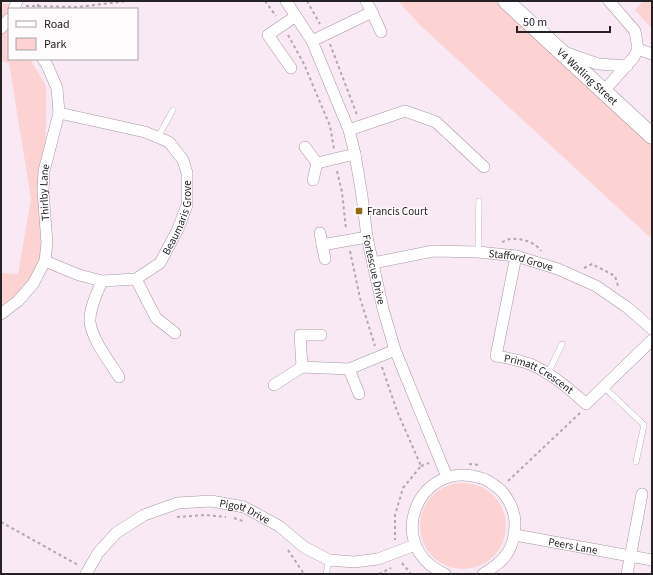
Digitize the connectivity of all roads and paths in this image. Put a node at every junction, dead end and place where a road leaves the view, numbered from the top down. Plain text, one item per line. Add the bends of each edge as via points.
1 (38, 1) edge
2 (127, 1) edge
3 (265, 1) edge
4 (286, 1) edge
5 (307, 1) edge
6 (366, 1) edge
7 (506, 1) edge
8 (609, 1) edge
9 (16, 5) edge
10 (38, 7) junction
11 (372, 12) junction
12 (296, 16) junction
13 (282, 25) junction
14 (381, 32) dead end
15 (326, 34) junction
16 (312, 41) junction
17 (638, 49) junction
18 (558, 50) junction
19 (652, 54) edge
20 (44, 60) edge
21 (626, 66) junction
22 (291, 68) dead end
23 (603, 92) junction
24 (173, 110) dead end
25 (59, 113) junction
26 (361, 125) junction
27 (349, 130) junction
28 (652, 136) edge
29 (158, 137) junction
30 (305, 147) dead end
31 (355, 154) junction
32 (335, 159) junction
33 (317, 163) junction
34 (484, 167) dead end
35 (312, 180) dead end
36 (480, 201) dead end
37 (320, 233) dead end
38 (367, 237) junction
39 (348, 240) junction
40 (322, 245) junction
41 (478, 252) junction
42 (516, 256) junction
43 (324, 259) dead end
44 (45, 261) junction
45 (373, 263) junction
46 (136, 279) junction
47 (102, 281) junction
48 (1, 314) edge
49 (652, 329) edge
50 (175, 333) dead end
51 (321, 335) dead end
52 (652, 340) edge
53 (562, 344) dead end
54 (396, 350) junction
55 (378, 357) junction
56 (302, 367) junction
57 (349, 369) junction
58 (548, 373) junction
59 (119, 377) dead end
60 (274, 385) dead end
61 (604, 387) junction
62 (359, 394) dead end
63 (586, 404) junction
64 (636, 462) dead end
65 (464, 463) dead end
66 (482, 466) dead end
67 (447, 477) junction
68 (503, 477) dead end
69 (508, 481) junction
70 (511, 486) dead end
71 (642, 494) dead end
72 (170, 519) dead end
73 (244, 521) dead end
74 (1, 522) edge
75 (515, 535) junction
76 (415, 545) junction
77 (288, 550) dead end
78 (397, 553) junction
79 (631, 556) junction
80 (329, 560) junction
81 (652, 560) edge
82 (87, 572) edge
83 (304, 574) edge
84 (326, 574) edge
85 (411, 574) edge
86 (445, 574) edge
87 (484, 574) edge
88 (627, 574) edge

1 - 10 path
2 - 10 path via 78,7
3 - 13 path
4 - 12 street, Fortescue Drive
5 - 15 path
6 - 11 street
7 - 18 street, V4 Watling Street
8 - 17 street via 635,30
9 - 10 path
11 - 14 street
11 - 15 street
12 - 13 street
12 - 16 street, Fortescue Drive
13 - 22 street via 268,35
13 - 32 path via 304,64 330,126
15 - 16 street
15 - 26 path
16 - 27 street, Fortescue Drive
17 - 19 street
17 - 21 street
18 - 21 street via 598,64
18 - 23 street, V4 Watling Street
20 - 25 street, Thirlby Lane via 57,88
21 - 23 street
23 - 28 street, V4 Watling Street
24 - 29 lane
25 - 29 street, Beaumaris Grove
25 - 44 street, Thirlby Lane via 44,171 47,243
26 - 27 street
26 - 34 street via 405,111 436,122
27 - 31 street, Fortescue Drive
29 - 46 street, Beaumaris Grove via 169,142 184,160 187,205 160,263
30 - 33 street
31 - 32 street
31 - 38 street, Fortescue Drive
32 - 33 street
32 - 39 path
33 - 35 street
36 - 41 lane
37 - 40 street
38 - 39 street
38 - 45 street, Fortescue Drive
39 - 40 street
39 - 55 path via 360,298
40 - 43 street
41 - 42 street, Stafford Grove
41 - 45 street, Stafford Grove via 433,251
42 - 49 street, Stafford Grove via 558,269 596,286 628,308
42 - 58 street, Primatt Crescent via 496,356 528,363
44 - 47 street
44 - 48 street, Thirlby Lane via 33,284 18,301
45 - 54 street, Fortescue Drive via 383,309
46 - 47 street
46 - 50 street via 156,318
47 - 59 street via 90,322 93,334
51 - 56 street via 300,335
52 - 61 street
53 - 58 lane
54 - 55 street
54 - 67 street, Fortescue Drive
55 - 57 street
55 - 78 path via 397,411 421,466 403,488 395,515
56 - 57 street
56 - 60 street
57 - 62 street
58 - 63 street, Primatt Crescent
61 - 63 street
61 - 64 lane via 644,425
63 - 69 path via 580,413
65 - 66 path
67 - 75 street via 464,474 482,478 497,487 509,501 515,518
67 - 76 street via 432,485 420,497 412,523
68 - 69 path
69 - 70 path
71 - 79 street
72 - 73 path via 206,515
74 - 82 path
75 - 79 street, Peers Lane
75 - 87 street via 509,552 498,566
76 - 78 street, Pigott Drive
76 - 86 street via 423,559 435,570
77 - 83 path
78 - 80 street, Pigott Drive via 354,562
78 - 85 path
79 - 81 street, Peers Lane
79 - 88 street
80 - 82 street, Pigott Drive via 304,547 279,526 244,507 211,501 178,503 144,515 116,533 98,553
80 - 84 lane

